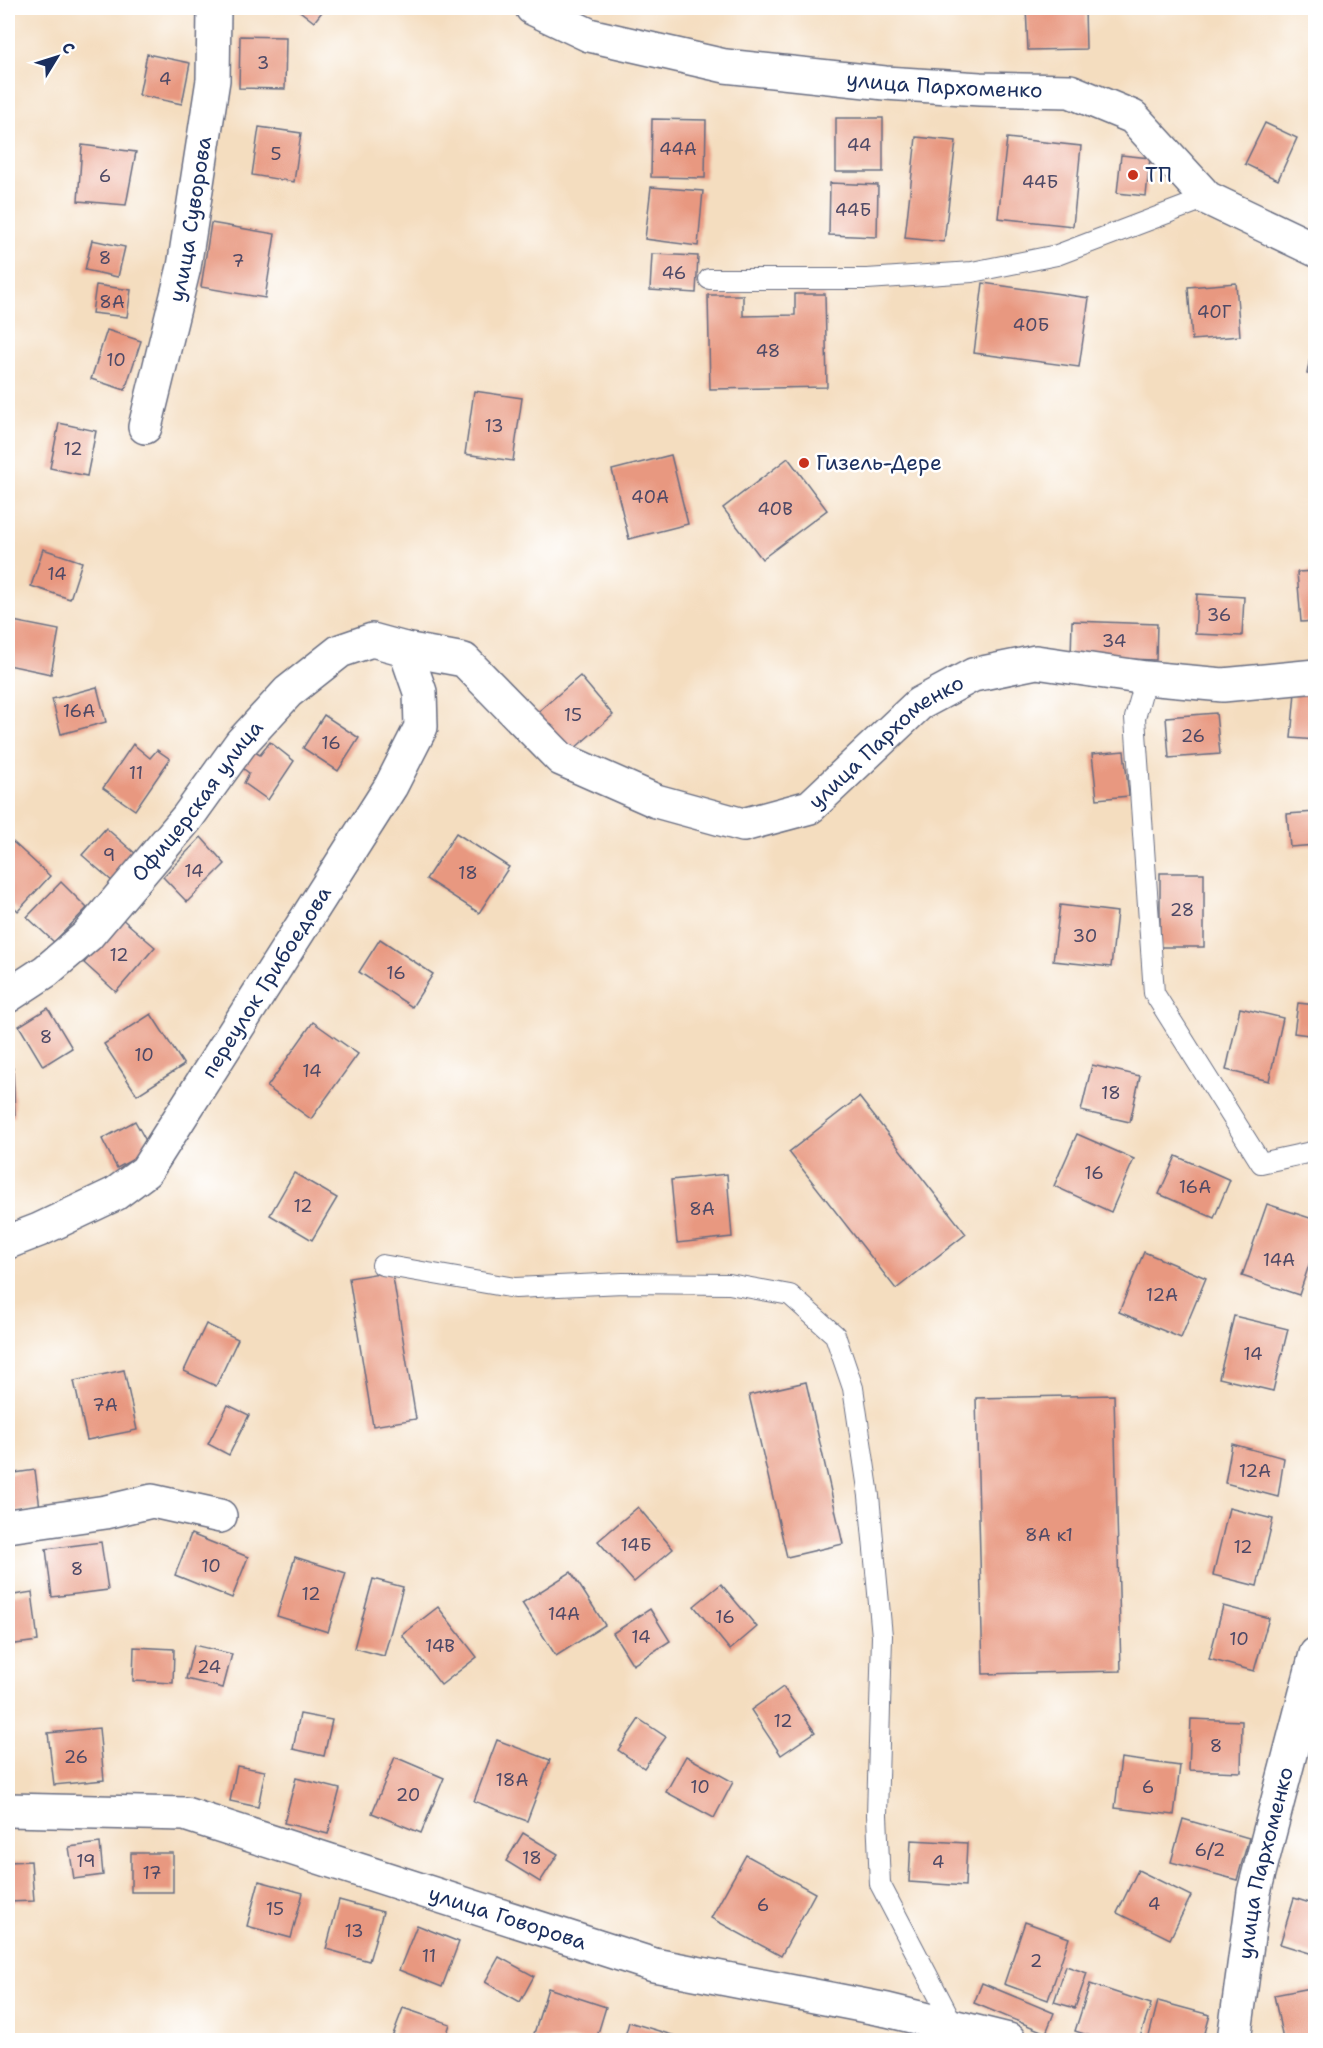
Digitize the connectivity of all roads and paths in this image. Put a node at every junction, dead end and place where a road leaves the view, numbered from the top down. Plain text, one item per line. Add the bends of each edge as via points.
1 (214, 8) edge
2 (532, 8) edge
3 (1207, 198) junction
4 (1316, 250) edge
5 (709, 279) dead end
6 (145, 427) dead end
7 (405, 649) junction
8 (1316, 676) edge
9 (1146, 678) junction
10 (8, 996) edge
11 (1316, 1151) edge
12 (8, 1242) edge
13 (382, 1265) dead end
14 (220, 1516) dead end
15 (8, 1526) edge
16 (1316, 1654) edge
17 (8, 1810) edge
18 (954, 2026) junction
19 (1009, 2040) edge
20 (1234, 2040) edge

1 - 6 street, улица Суворова via 213,80 184,267
2 - 3 street, улица Пархоменко via 589,35 725,66 885,83 1070,91 1133,117
3 - 4 street, улица Пархоменко
3 - 5 lane via 1057,255 972,272 867,279
7 - 9 street, улица Пархоменко via 464,660 561,759 656,801 743,825 810,807 919,704 973,675 1036,663
7 - 10 street, Офицерская улица via 372,640 340,651 288,692 241,744 187,818 87,936 46,971
7 - 12 street, переулок Грибоедова via 420,692 421,727 391,786 146,1171 115,1194
8 - 9 street, улица Пархоменко via 1223,685
9 - 11 lane via 1135,718 1154,993 1261,1163
13 - 18 lane via 515,1288 729,1284 790,1295 835,1335 853,1388 869,1496 882,1636 877,1815 880,1884
14 - 15 street via 152,1501
16 - 20 street, улица Пархоменко via 1254,1892
17 - 18 street, улица Говорова via 185,1814 654,1965
18 - 19 street, улица Говорова

